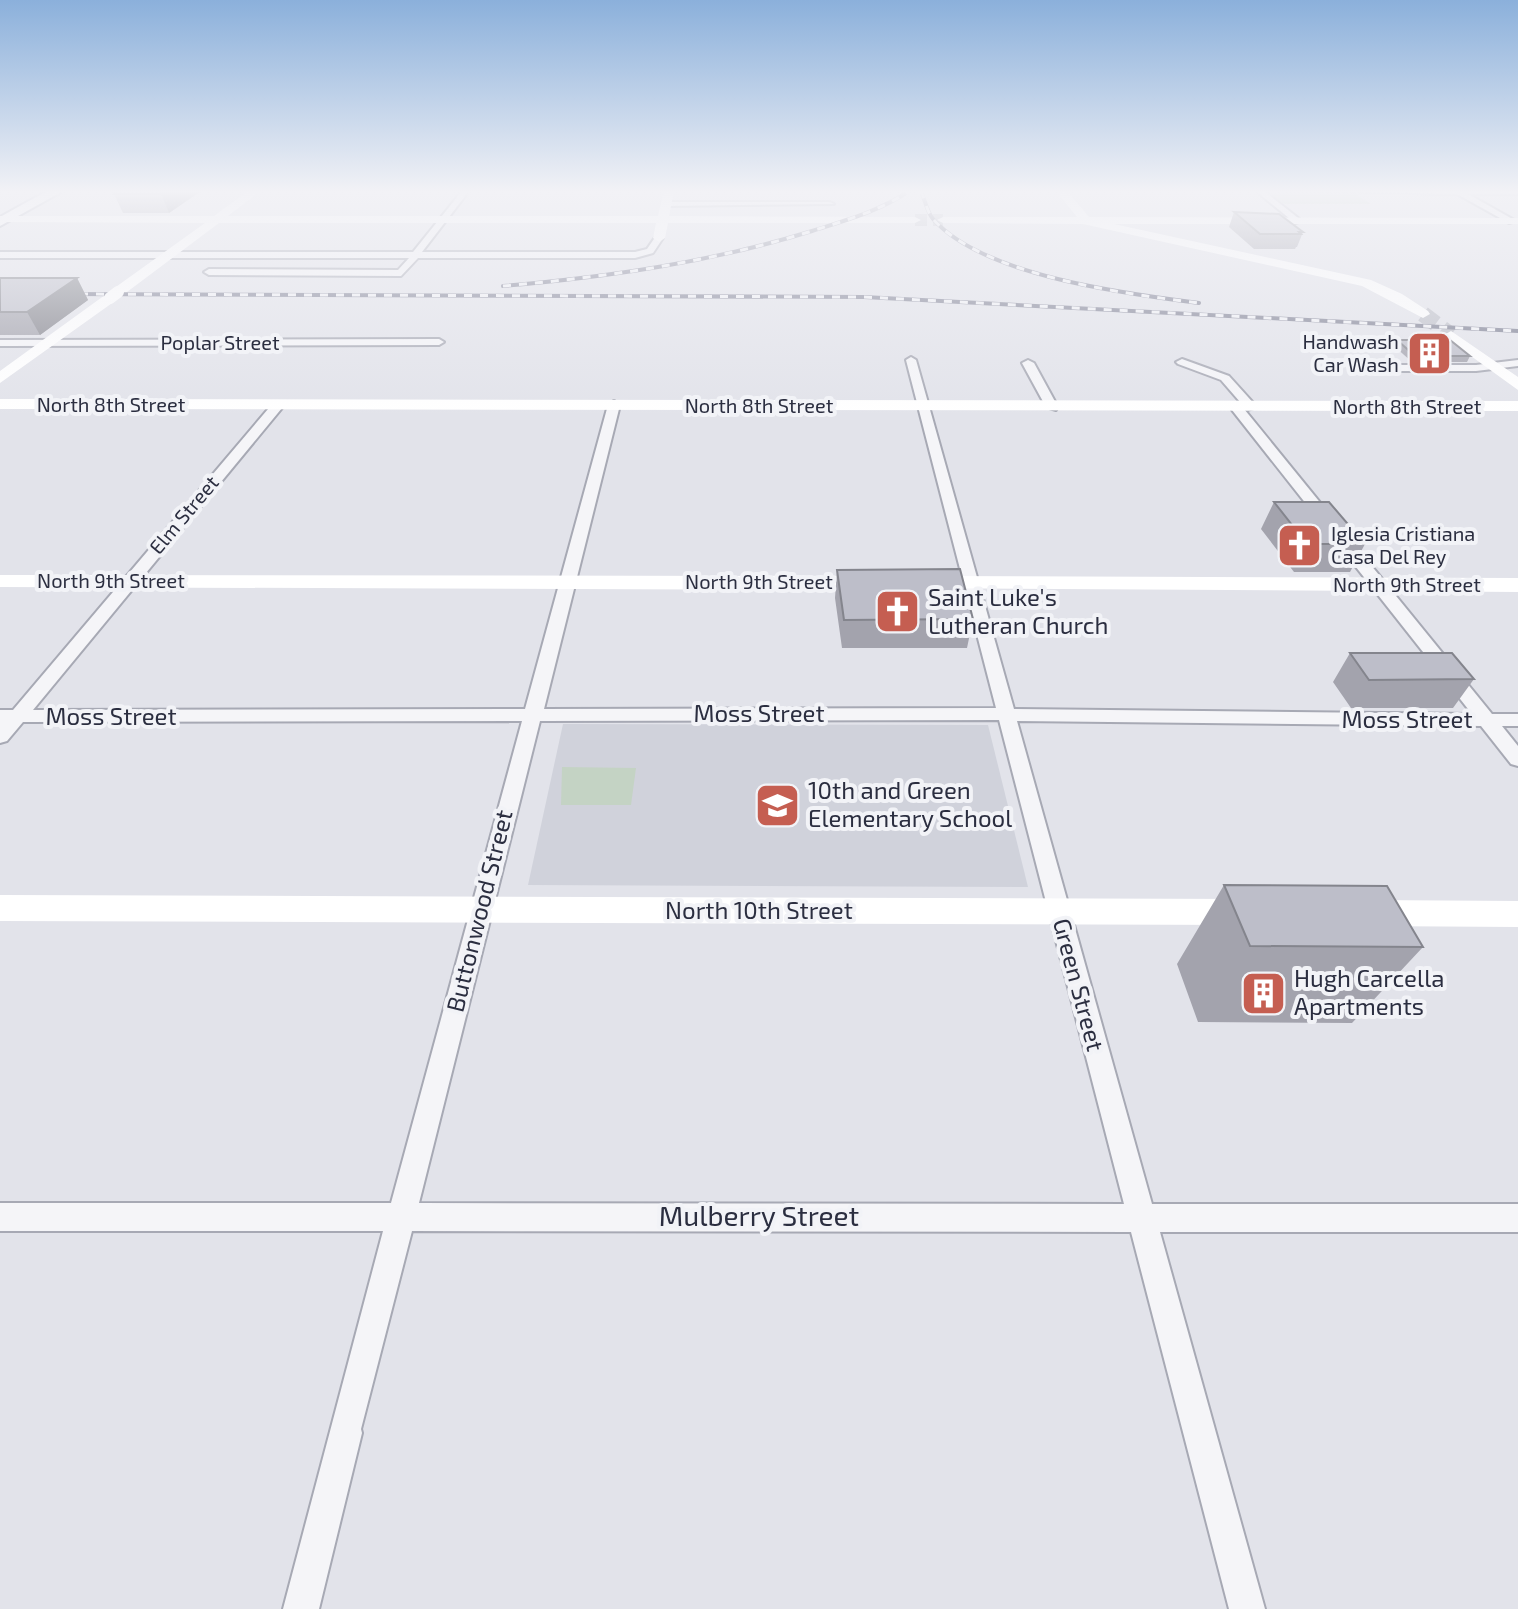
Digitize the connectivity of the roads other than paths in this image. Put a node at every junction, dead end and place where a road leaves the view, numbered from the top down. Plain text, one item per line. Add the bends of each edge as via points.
1 (153, 266) edge
2 (406, 266) edge
3 (1290, 266) edge
4 (209, 272) dead end
5 (1423, 314) tunnel mouth
6 (1451, 335) tunnel mouth
7 (439, 342) dead end
8 (0, 343) edge
9 (47, 344) junction
10 (911, 360) dead end
11 (1182, 362) dead end
12 (1028, 363) dead end
13 (1518, 363) edge
14 (1493, 365) junction
15 (1381, 368) dead end
16 (0, 378) edge
17 (1518, 385) edge
18 (0, 404) edge
19 (278, 405) junction
20 (614, 405) junction
21 (1518, 406) edge
22 (924, 407) junction
23 (1052, 407) junction
24 (1244, 407) junction
25 (0, 581) edge
26 (129, 581) junction
27 (566, 582) junction
28 (970, 583) junction
29 (1378, 585) junction
30 (1518, 585) edge
31 (1006, 714) junction
32 (531, 715) junction
33 (8, 716) edge
34 (1487, 720) junction
35 (1518, 720) edge
36 (0, 737) edge
37 (1518, 759) edge
38 (0, 908) edge
39 (481, 911) junction
40 (1059, 912) junction
41 (1280, 913) edge
42 (1344, 913) edge
43 (1518, 914) edge
44 (0, 1217) edge
45 (402, 1217) junction
46 (1141, 1217) junction
47 (1518, 1218) edge
48 (301, 1609) edge
49 (1247, 1609) edge

1 - 9 street
2 - 4 street via 401,273
3 - 5 street via 1366,283
6 - 14 street
7 - 9 street, Poplar Street
8 - 9 street, Poplar Street
9 - 16 street
10 - 22 street, Green Street
11 - 24 street via 1225,378
12 - 23 street
13 - 14 street
14 - 15 street
14 - 17 street
18 - 19 street, North 8th Street
19 - 20 street, North 8th Street
19 - 26 street, Elm Street
20 - 22 street, North 8th Street
20 - 27 street, Buttonwood Street
21 - 24 street, North 8th Street
22 - 23 street, North 8th Street
22 - 28 street, Green Street
23 - 24 street, North 8th Street
24 - 29 street
25 - 26 street, North 9th Street
26 - 27 street, North 9th Street
26 - 33 street, Elm Street
27 - 28 street, North 9th Street
27 - 32 street, Buttonwood Street
28 - 29 street, North 9th Street
28 - 31 street, Green Street
29 - 30 street, North 9th Street
29 - 34 street
31 - 32 street, Moss Street
31 - 34 street, Moss Street
31 - 40 street, Green Street
32 - 33 street, Moss Street
32 - 39 street, Buttonwood Street
33 - 36 street, Elm Street
34 - 35 street, Moss Street
34 - 37 street
38 - 39 street, North 10th Street
39 - 40 street, North 10th Street
39 - 45 street, Buttonwood Street
40 - 41 street, North 10th Street
40 - 46 street, Green Street
42 - 43 street
44 - 45 street, Mulberry Street
45 - 46 street, Mulberry Street
45 - 48 street, Buttonwood Street
46 - 47 street, Mulberry Street
46 - 49 street, Green Street

